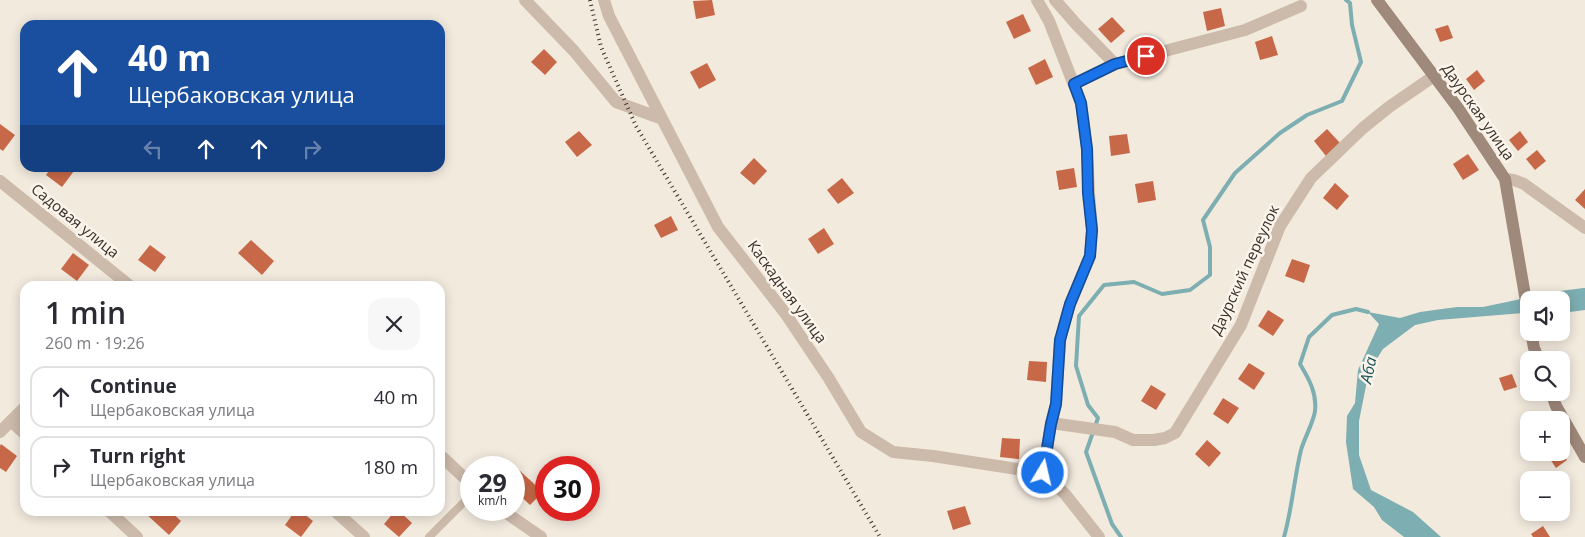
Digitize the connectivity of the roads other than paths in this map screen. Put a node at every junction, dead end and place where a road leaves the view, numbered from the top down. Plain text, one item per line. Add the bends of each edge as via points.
1 (525, 0) edge
2 (604, 0) edge
3 (1037, 0) edge
4 (1055, 0) edge
5 (1377, 0) edge
6 (1301, 6) dead end
7 (1115, 64) junction
8 (1434, 76) junction
9 (1074, 84) junction
10 (660, 118) junction
11 (1505, 180) junction
12 (0, 181) edge
13 (1585, 228) edge
14 (124, 281) edge
15 (1524, 291) edge
16 (1554, 401) edge
17 (20, 412) edge
18 (11, 421) junction
19 (1051, 424) junction
20 (20, 429) edge
21 (0, 432) edge
22 (1585, 457) edge
23 (445, 461) edge
24 (1043, 473) junction
25 (460, 474) edge
26 (460, 506) edge
27 (114, 516) edge
28 (341, 516) edge
29 (518, 521) edge
30 (137, 537) edge
31 (364, 537) edge
32 (429, 537) edge
33 (541, 537) edge
34 (1099, 537) edge

1 - 10 street via 574,51 616,102
2 - 10 street, Каскадная улица via 608,16
3 - 9 street via 1049,21
4 - 7 street
5 - 8 street, Даурская улица
6 - 7 street via 1245,30
7 - 9 street
8 - 11 street, Даурская улица
8 - 19 street, Даурский переулок via 1363,128 1311,178 1280,226 1241,324 1175,433 1154,440 1133,440 1115,432
9 - 19 street via 1081,103 1086,140 1092,230 1090,256 1070,304 1060,340 1056,404
10 - 24 street, Каскадная улица via 718,227 785,313 860,432 893,452
11 - 13 street via 1524,184
11 - 15 street, Даурская улица
12 - 14 street, Садовая улица
16 - 22 street
17 - 18 street
18 - 20 street
18 - 21 street
19 - 24 street
23 - 25 street
24 - 34 street via 1065,494
26 - 32 lane
27 - 30 street
28 - 31 street
29 - 33 street

